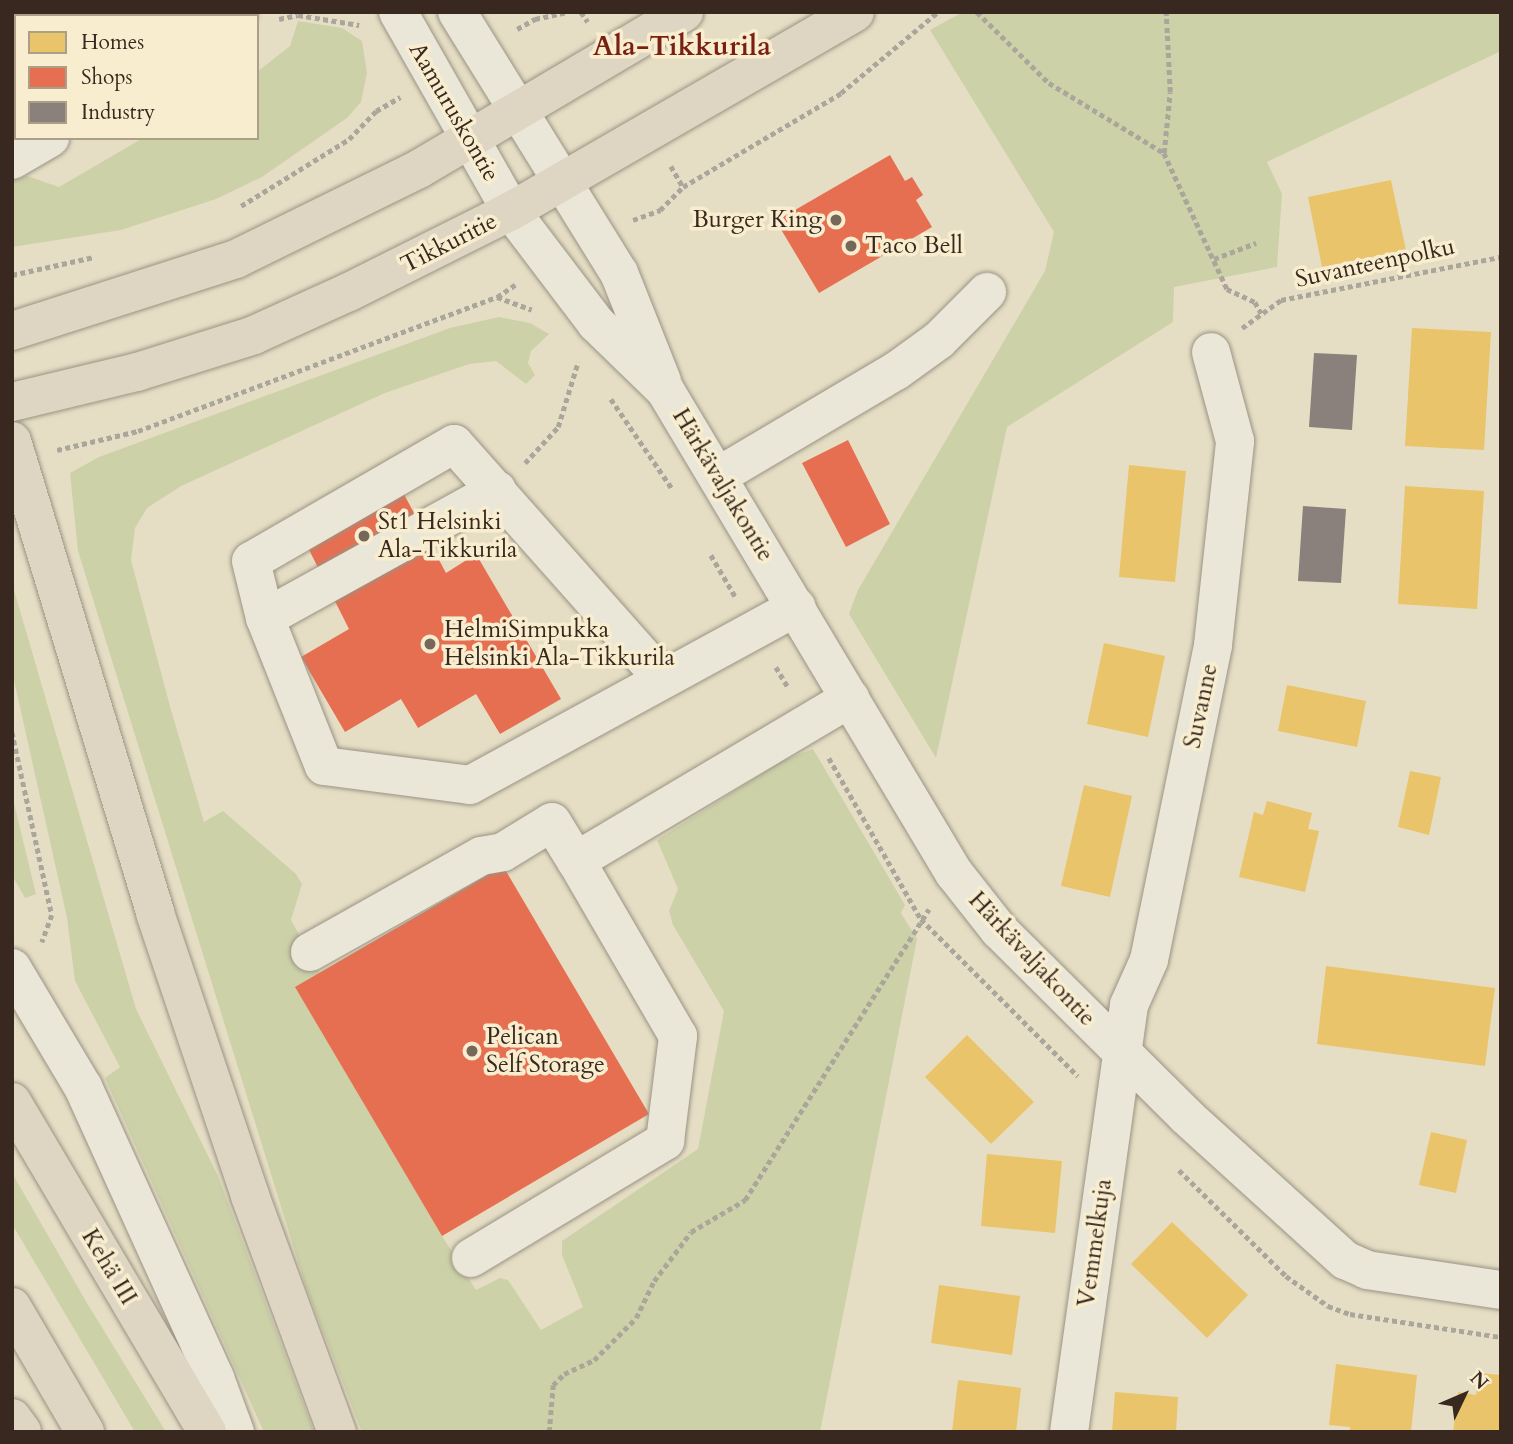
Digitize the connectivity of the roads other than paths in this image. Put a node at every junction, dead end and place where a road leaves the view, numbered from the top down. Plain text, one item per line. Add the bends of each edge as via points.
1 (457, 12) edge
2 (684, 12) edge
3 (855, 12) edge
4 (381, 19) edge
5 (519, 108) junction
6 (470, 139) junction
7 (47, 140) edge
8 (12, 160) edge
9 (565, 181) junction
10 (511, 211) junction
11 (987, 292) dead end
12 (12, 331) edge
13 (1211, 352) dead end
14 (665, 390) junction
15 (12, 402) edge
16 (16, 450) edge
17 (720, 475) junction
18 (497, 490) junction
19 (797, 607) junction
20 (265, 618) junction
21 (662, 678) junction
22 (850, 698) junction
23 (576, 861) junction
24 (310, 952) dead end
25 (26, 958) edge
26 (1122, 1054) junction
27 (12, 1102) edge
28 (471, 1258) dead end
29 (1501, 1290) edge
30 (12, 1307) edge
31 (12, 1418) edge
32 (22, 1432) edge
33 (85, 1432) edge
34 (207, 1432) edge
35 (235, 1432) edge
36 (337, 1432) edge
37 (1069, 1432) edge

1 - 5 street
2 - 5 main road
3 - 9 main road, Tikkuritie
4 - 6 street, Aamuruskontie
5 - 6 main road
5 - 9 street
6 - 10 street, Aamuruskontie
6 - 12 main road via 236,259
7 - 8 street
9 - 10 main road, Tikkuritie
9 - 14 street, Härkävaljakontie via 634,302
10 - 14 street, Härkävaljakontie via 596,323
10 - 15 main road, Tikkuritie via 254,335 137,372
11 - 17 street via 939,341 896,371
13 - 26 street, Suvanne via 1235,441 1213,645 1149,960 1129,1005
14 - 17 street, Härkävaljakontie
16 - 36 main road via 155,912 250,1196
17 - 19 street, Härkävaljakontie
18 - 20 street
18 - 20 street via 454,444 251,561
18 - 21 street
19 - 21 street
19 - 22 street, Härkävaljakontie
20 - 21 street via 324,766 470,785
22 - 23 street
22 - 26 street, Härkävaljakontie via 954,873 999,930
23 - 24 street via 552,822 503,852 481,856
23 - 28 street via 678,1036 665,1141
25 - 35 street
26 - 29 street, Härkävaljakontie via 1345,1260 1367,1270
26 - 37 street, Vemmelkuja
27 - 34 main road, Kehä III
30 - 33 main road
31 - 32 main road

